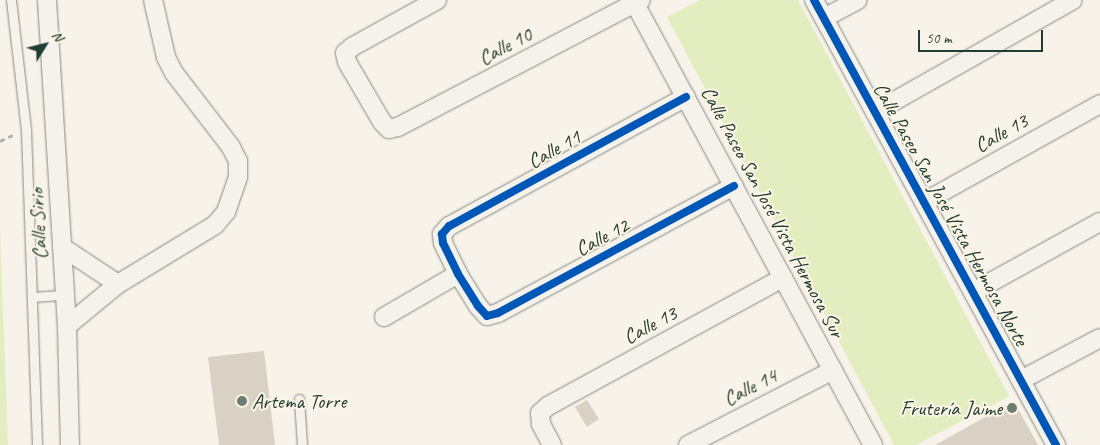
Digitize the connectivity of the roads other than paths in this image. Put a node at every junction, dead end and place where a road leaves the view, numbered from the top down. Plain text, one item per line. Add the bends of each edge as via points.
1 (11, 0) edge
2 (46, 0) edge
3 (153, 0) edge
4 (437, 0) edge
5 (814, 0) edge
6 (858, 0) edge
7 (1072, 0) edge
8 (636, 1) edge
9 (824, 18) junction
10 (686, 97) junction
11 (1100, 104) edge
12 (875, 112) junction
13 (734, 186) junction
14 (924, 202) junction
15 (1100, 222) edge
16 (62, 246) junction
17 (458, 274) junction
18 (783, 278) junction
19 (118, 284) junction
20 (973, 292) junction
21 (64, 295) junction
22 (32, 297) junction
23 (384, 317) dead end
24 (67, 326) junction
25 (1100, 338) edge
26 (833, 370) junction
27 (1021, 380) junction
28 (299, 399) dead end
29 (37, 445) edge
30 (70, 445) edge
31 (302, 445) edge
32 (552, 445) edge
33 (688, 445) edge
34 (873, 445) edge
35 (1056, 445) edge

1 - 22 lane via 26,130
2 - 16 street, Calle Sirio
3 - 19 street via 166,57 174,73 231,146 238,161 238,178 226,212 214,225
4 - 8 street, Calle 10 via 345,53 347,62 389,129
5 - 9 street, Calle Paseo San José Vista Hermosa Norte
6 - 9 street
7 - 12 street
8 - 10 street, Calle Paseo San José Vista Hermosa Sur
9 - 12 street, Calle Paseo San José Vista Hermosa Norte
10 - 13 street, Calle Paseo San José Vista Hermosa Sur
10 - 17 street, Calle 11 via 449,226 442,234 443,243
11 - 14 street, Calle 13
12 - 14 street, Calle Paseo San José Vista Hermosa Norte
13 - 17 street, Calle 12 via 498,313 487,316
13 - 18 street, Calle Paseo San José Vista Hermosa Sur
14 - 20 street, Calle Paseo San José Vista Hermosa Norte
15 - 20 street
16 - 19 street
16 - 21 street, Calle Sirio
17 - 23 street
18 - 26 street, Calle Paseo San José Vista Hermosa Sur
18 - 32 street, Calle 13 via 548,406 540,413 541,424
19 - 24 street
20 - 27 street, Calle Paseo San José Vista Hermosa Norte
21 - 22 lane
21 - 24 street, Calle Sirio
22 - 29 lane
24 - 30 street, Calle Sirio
25 - 27 street
26 - 33 street, Calle 14
26 - 34 street, Calle Paseo San José Vista Hermosa Sur
27 - 35 street, Calle Paseo San José Vista Hermosa Norte
28 - 31 lane

